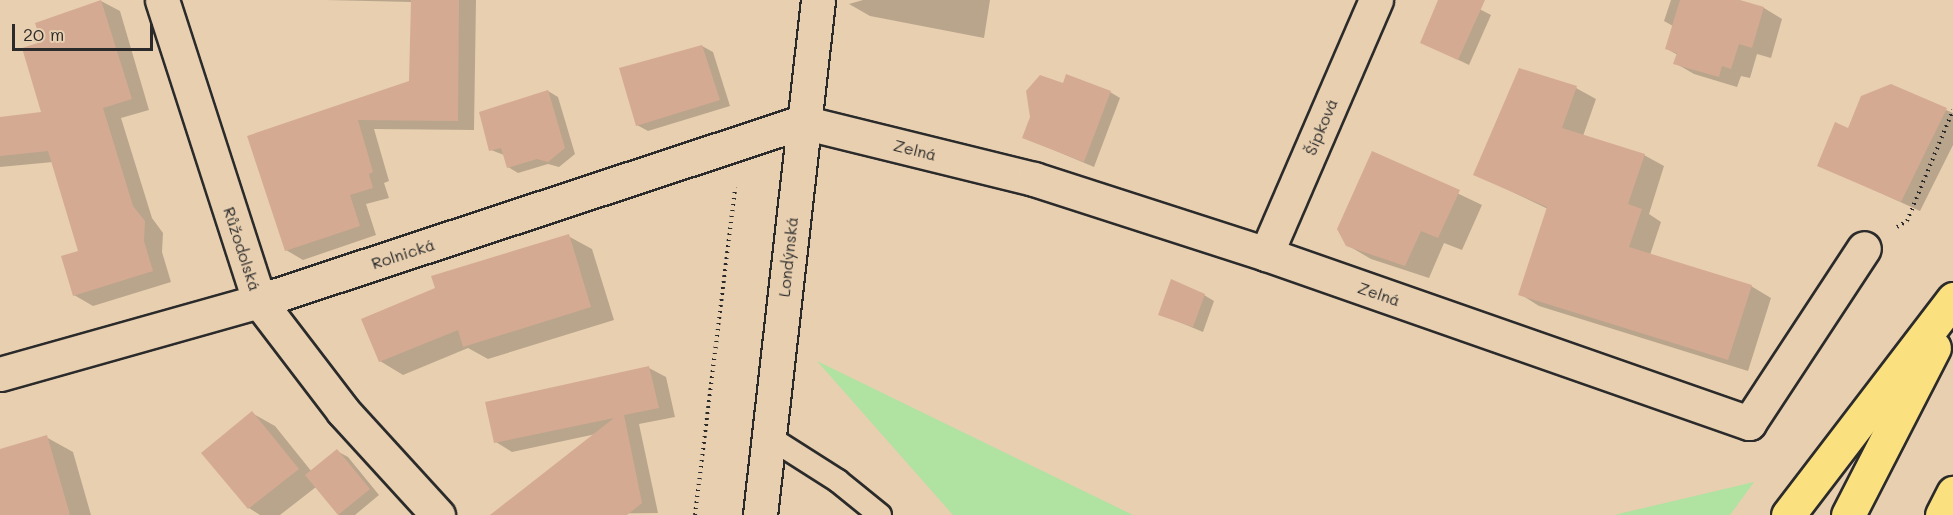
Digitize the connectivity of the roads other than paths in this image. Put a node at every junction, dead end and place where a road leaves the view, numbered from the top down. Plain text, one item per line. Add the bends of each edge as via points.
1 (162, 0) edge
2 (819, 0) edge
3 (1376, 0) edge
4 (802, 122) junction
5 (1864, 248) road end
6 (1266, 254) junction
7 (1953, 299) edge
8 (259, 302) junction
9 (1953, 311) edge
10 (0, 374) edge
11 (769, 437) junction
12 (1953, 493) edge
13 (438, 515) edge
14 (760, 515) edge
15 (880, 515) edge
16 (1788, 515) edge
17 (1848, 515) edge
18 (1942, 515) edge

1 - 8 street, Růžodolská
2 - 4 street, Londýnská
3 - 6 street, Šípková
4 - 6 street, Zelná via 1034,179
4 - 8 street, Rolnická
4 - 11 street, Londýnská
5 - 6 street, Zelná via 1749,423
7 - 16 highway
8 - 10 street, Rolnická
8 - 13 street, Růžodolská via 343,411
9 - 17 highway
11 - 14 street, Londýnská
11 - 15 lane via 838,481
12 - 18 highway

